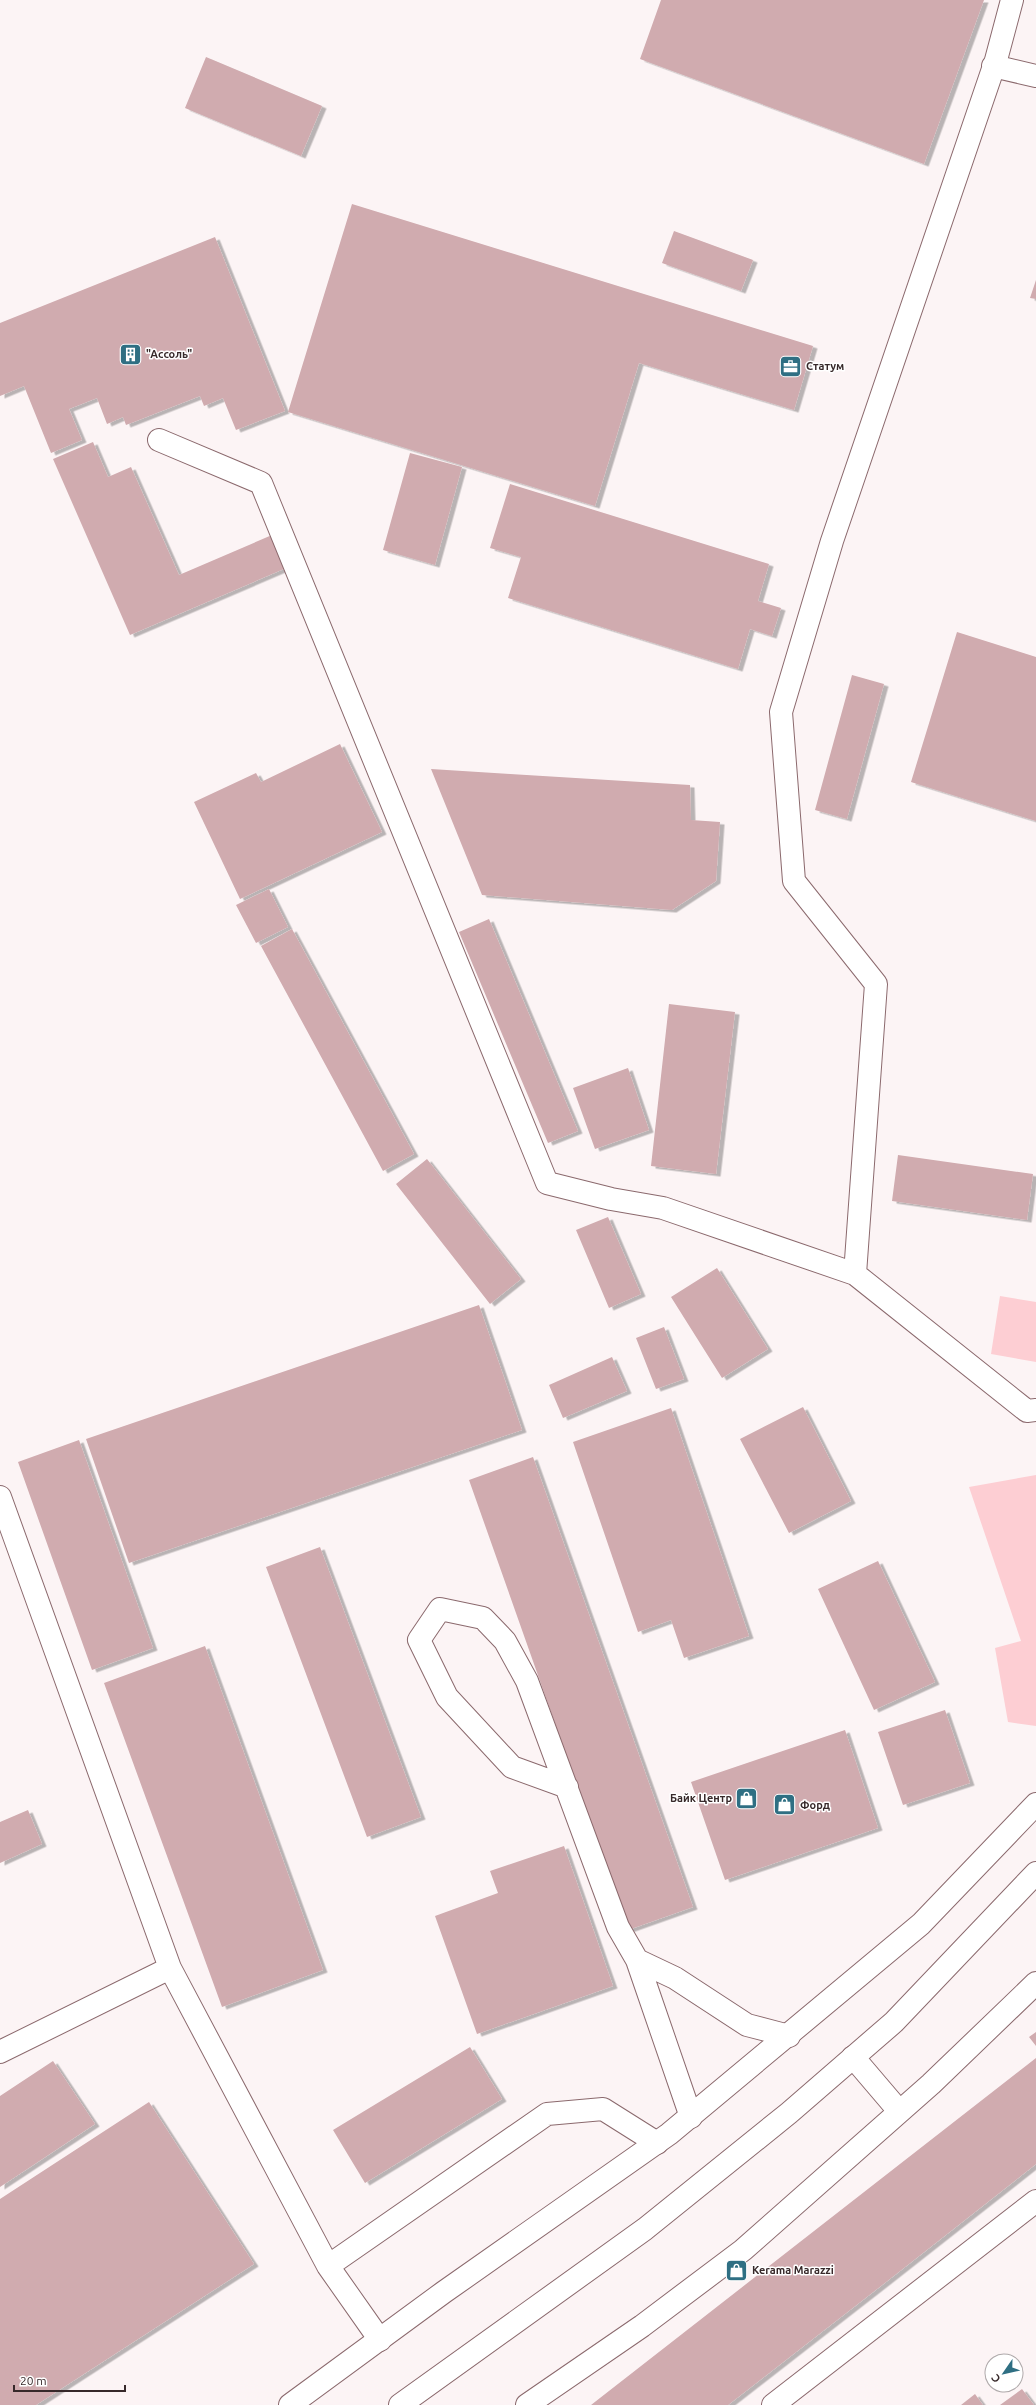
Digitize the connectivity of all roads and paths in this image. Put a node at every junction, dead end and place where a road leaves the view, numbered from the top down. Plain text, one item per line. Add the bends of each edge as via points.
1 (1012, 0) edge
2 (994, 66) junction
3 (1036, 76) edge
4 (159, 440) dead end
5 (855, 1274) junction
6 (1036, 1410) edge
7 (0, 1497) edge
8 (567, 1787) junction
9 (1036, 1804) edge
10 (1036, 1873) edge
11 (637, 1960) junction
12 (170, 1968) junction
13 (1036, 1983) edge
14 (789, 2036) junction
15 (0, 2052) edge
16 (853, 2057) junction
17 (899, 2111) junction
18 (691, 2117) junction
19 (657, 2143) junction
20 (1036, 2201) edge
21 (328, 2266) junction
22 (380, 2340) junction
23 (290, 2405) edge
24 (400, 2405) edge
25 (527, 2405) edge
26 (773, 2405) edge

1 - 2 main road
2 - 3 main road
2 - 5 main road via 832,541 782,712 794,881 876,984
4 - 5 main road via 261,483 547,1183 611,1199 663,1208
5 - 6 main road via 1026,1411
7 - 12 main road
8 - 8 main road via 527,1681 505,1641 483,1618 440,1609 419,1640 447,1697 512,1768
8 - 11 main road via 618,1927
9 - 14 main road via 921,1924
10 - 16 main road via 894,2022
11 - 14 main road via 675,1978 747,2025
11 - 18 main road
12 - 15 main road
12 - 21 main road
13 - 17 main road via 931,2084
14 - 18 main road
16 - 17 main road
16 - 24 main road via 789,2113 645,2229
17 - 25 main road via 743,2250 642,2326
18 - 19 main road
19 - 21 main road via 603,2109 547,2114
19 - 22 main road via 444,2292
20 - 26 main road
21 - 22 main road
22 - 23 main road

